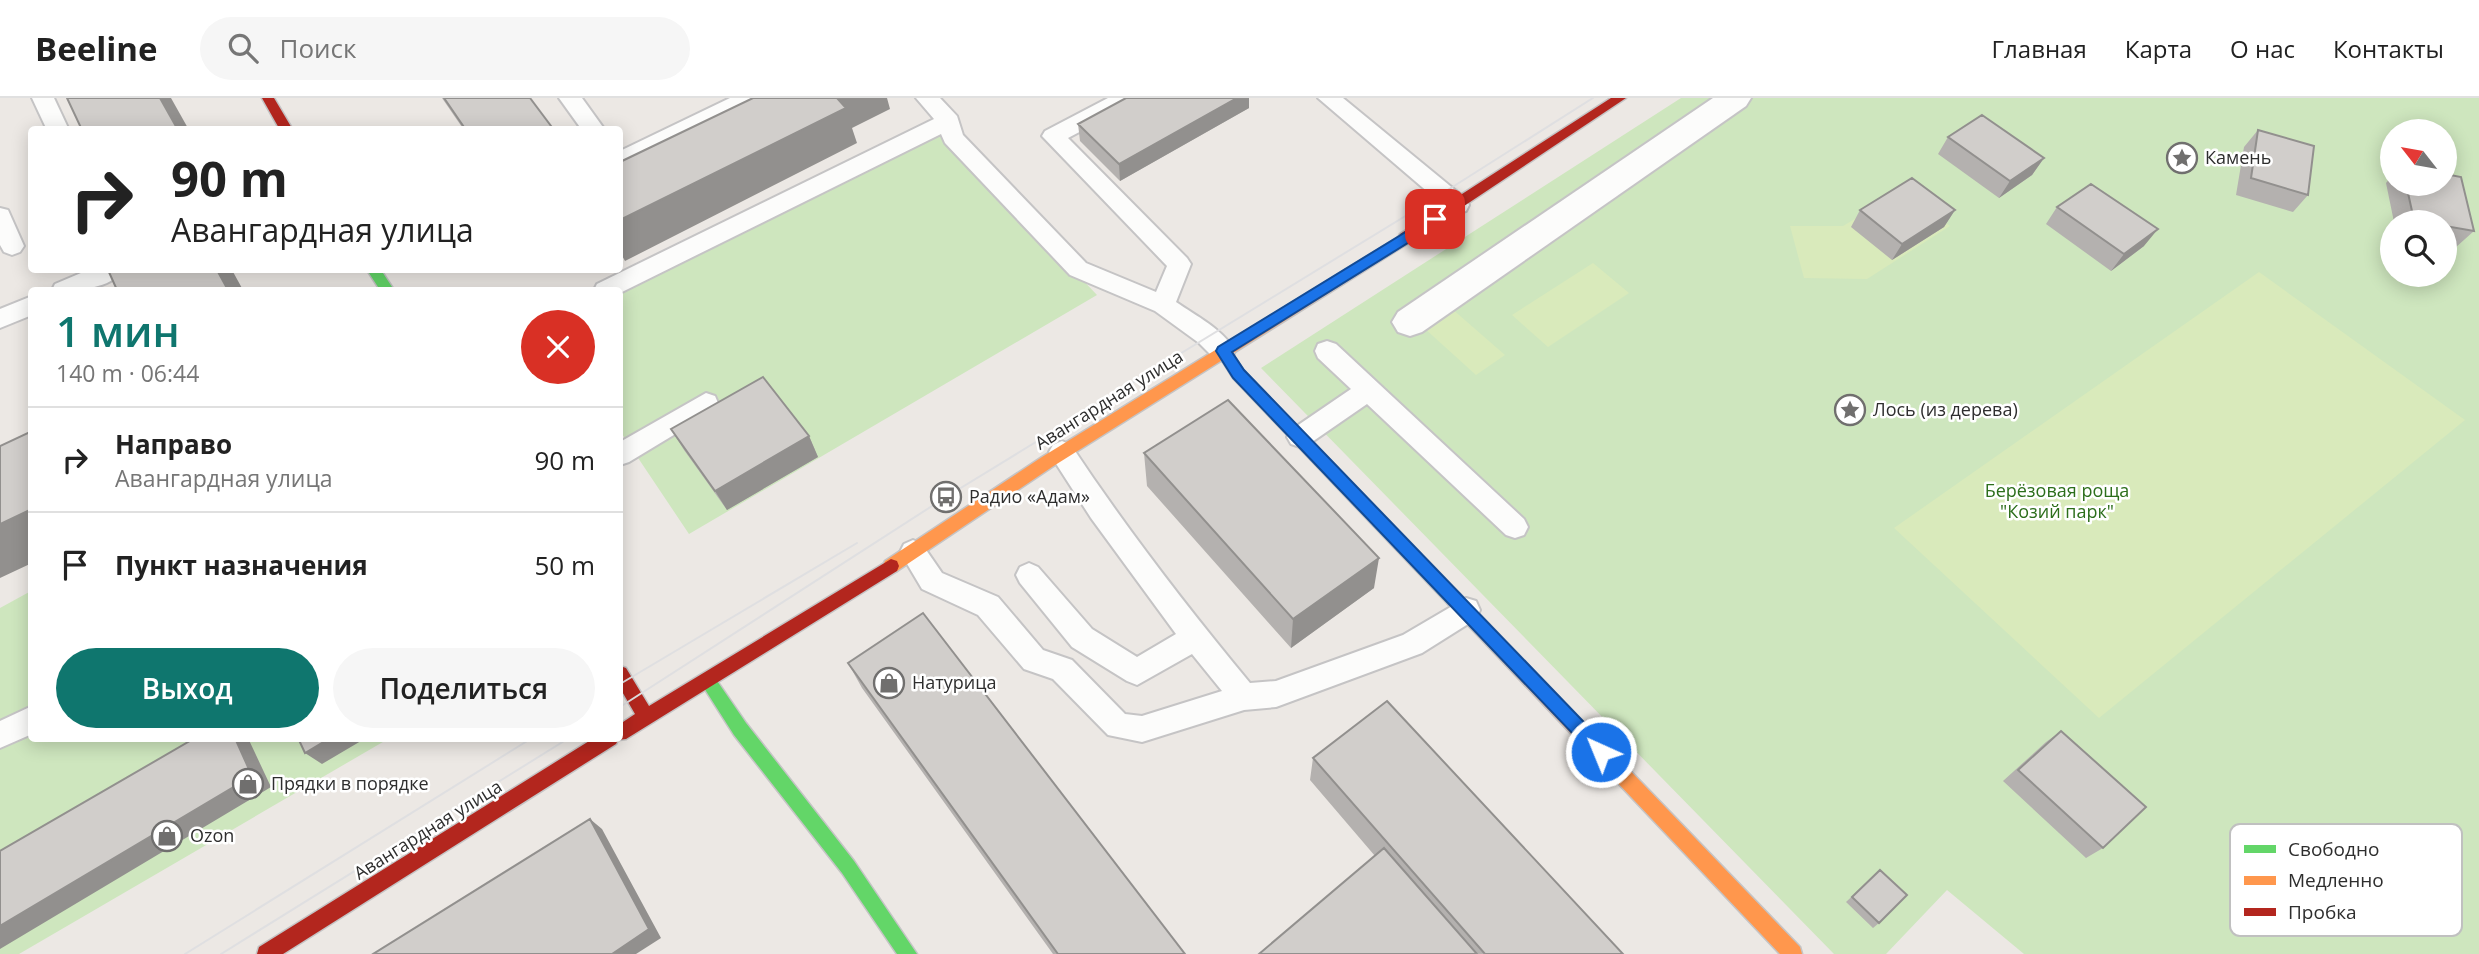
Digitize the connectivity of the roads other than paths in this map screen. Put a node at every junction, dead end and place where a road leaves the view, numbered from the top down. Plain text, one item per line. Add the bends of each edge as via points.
1 (43, 98) edge
2 (268, 98) edge
3 (570, 98) edge
4 (749, 98) edge
5 (927, 98) edge
6 (1126, 98) edge
7 (1329, 98) edge
8 (1620, 98) edge
9 (1735, 98) edge
10 (949, 121) junction
11 (56, 126) edge
12 (285, 126) edge
13 (591, 126) edge
14 (623, 159) edge
15 (1458, 205) junction
16 (0, 216) edge
17 (12, 246) dead end
18 (108, 277) edge
19 (74, 287) edge
20 (611, 287) edge
21 (1163, 305) junction
22 (28, 307) edge
23 (0, 319) edge
24 (1410, 322) dead end
25 (1223, 351) junction
26 (1327, 351) dead end
27 (1369, 390) junction
28 (706, 403) dead end
29 (1300, 438) junction
30 (1062, 452) junction
31 (623, 453) edge
32 (1515, 527) dead end
33 (913, 552) junction
34 (1029, 575) dead end
35 (1466, 610) junction
36 (1195, 637) junction
37 (623, 678) edge
38 (707, 680) junction
39 (1244, 696) junction
40 (646, 717) junction
41 (28, 721) edge
42 (623, 731) edge
43 (0, 736) edge
44 (605, 742) edge
45 (266, 954) edge
46 (908, 954) edge
47 (1793, 954) edge

1 - 11 lane
2 - 12 street
3 - 13 lane
4 - 14 lane
5 - 10 lane
6 - 21 lane via 1053,136 1179,264
7 - 15 lane
8 - 15 street, Авангардная улица
9 - 24 street
10 - 20 lane
10 - 21 lane via 953,138 1078,269
15 - 25 street, Авангардная улица
16 - 17 lane
18 - 19 lane
21 - 25 lane
22 - 23 lane
25 - 29 street via 1238,374
25 - 30 street, Авангардная улица
26 - 27 lane
27 - 29 lane
27 - 32 lane
28 - 31 lane
29 - 35 street
30 - 33 street, Авангардная улица
30 - 36 lane
33 - 38 street, Авангардная улица
33 - 39 lane via 932,581 988,606 1034,660 1062,669 1118,726 1142,729
34 - 36 lane via 1082,638 1137,673
35 - 39 lane via 1412,644 1276,694
35 - 47 street
36 - 39 lane
37 - 40 street
38 - 40 street, Авангардная улица
38 - 46 street
40 - 42 street, Авангардная улица
41 - 43 lane
44 - 45 street, Авангардная улица

